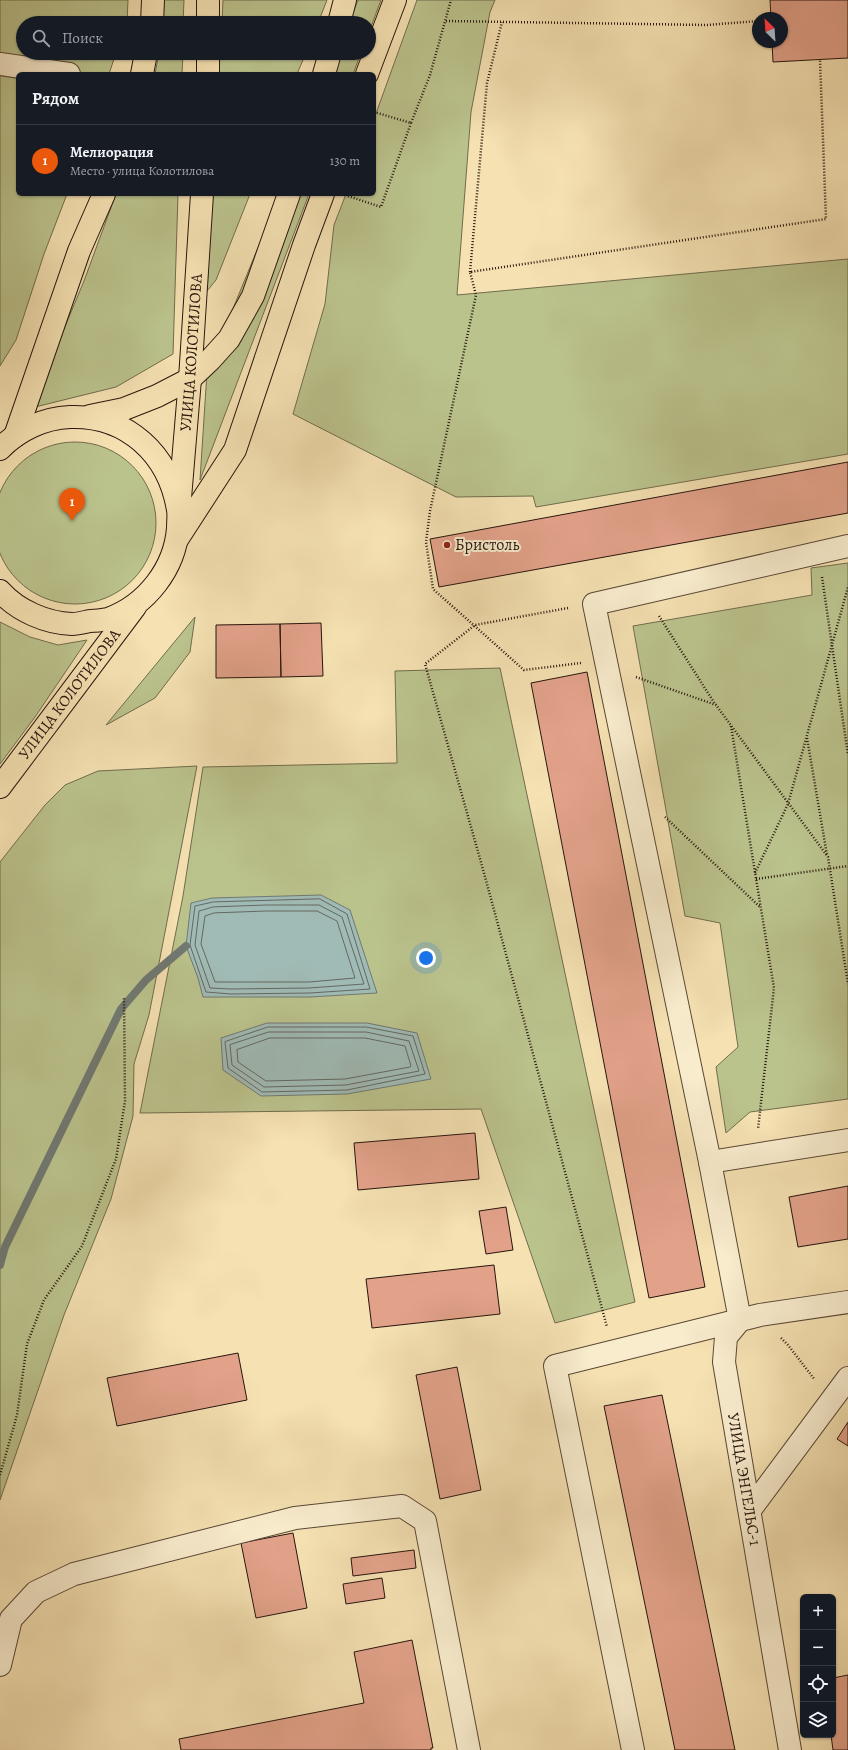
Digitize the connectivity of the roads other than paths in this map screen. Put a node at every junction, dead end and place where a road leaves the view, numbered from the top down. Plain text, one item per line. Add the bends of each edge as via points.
1 (153, 0) edge
2 (208, 0) edge
3 (345, 0) edge
4 (396, 0) edge
5 (152, 16) edge
6 (208, 16) edge
7 (341, 16) edge
8 (376, 53) edge
9 (145, 60) edge
10 (208, 60) edge
11 (328, 60) edge
12 (373, 60) edge
13 (0, 64) edge
14 (55, 72) edge
15 (142, 72) edge
16 (208, 72) edge
17 (325, 72) edge
18 (369, 72) edge
19 (103, 196) edge
20 (202, 196) edge
21 (288, 196) edge
22 (322, 196) edge
23 (190, 378) junction
24 (86, 416) junction
25 (6, 441) edge
26 (179, 511) junction
27 (177, 541) junction
28 (848, 546) edge
29 (0, 591) edge
30 (139, 602) junction
31 (0, 787) edge
32 (848, 1140) edge
33 (710, 1162) junction
34 (848, 1302) edge
35 (750, 1318) junction
36 (848, 1378) edge
37 (750, 1510) junction
38 (0, 1665) edge
39 (469, 1750) edge
40 (633, 1750) edge
41 (790, 1750) edge

1 - 5 main road
2 - 6 main road
3 - 7 main road
4 - 8 main road
9 - 15 main road
10 - 16 main road
11 - 17 main road
12 - 18 main road
13 - 14 street
19 - 25 main road, УЛИЦА КОЛОТИЛОВА via 79,251
20 - 23 main road, УЛИЦА КОЛОТИЛОВА
21 - 23 main road via 253,296 229,339
22 - 27 main road via 234,450
23 - 24 main road via 157,396 124,409
23 - 26 main road, УЛИЦА КОЛОТИЛОВА
24 - 25 main road, УЛИЦА КОЛОТИЛОВА via 58,417 31,426
24 - 26 main road, УЛИЦА КОЛОТИЛОВА via 120,426 149,447 169,476
26 - 27 main road, УЛИЦА КОЛОТИЛОВА
27 - 30 main road, УЛИЦА КОЛОТИЛОВА via 163,576
28 - 33 street via 594,604
29 - 30 main road, УЛИЦА КОЛОТИЛОВА via 8,601 39,618 73,624 108,619
30 - 31 main road, УЛИЦА КОЛОТИЛОВА
32 - 33 street
33 - 35 street
34 - 35 street
35 - 37 street, УЛИЦА ЭНГЕЛЬС-1 via 726,1337 724,1362
35 - 40 street via 555,1366
36 - 37 street
37 - 41 street, УЛИЦА ЭНГЕЛЬС-1
38 - 39 street via 11,1619 36,1592 74,1574 296,1518 402,1506 425,1521

